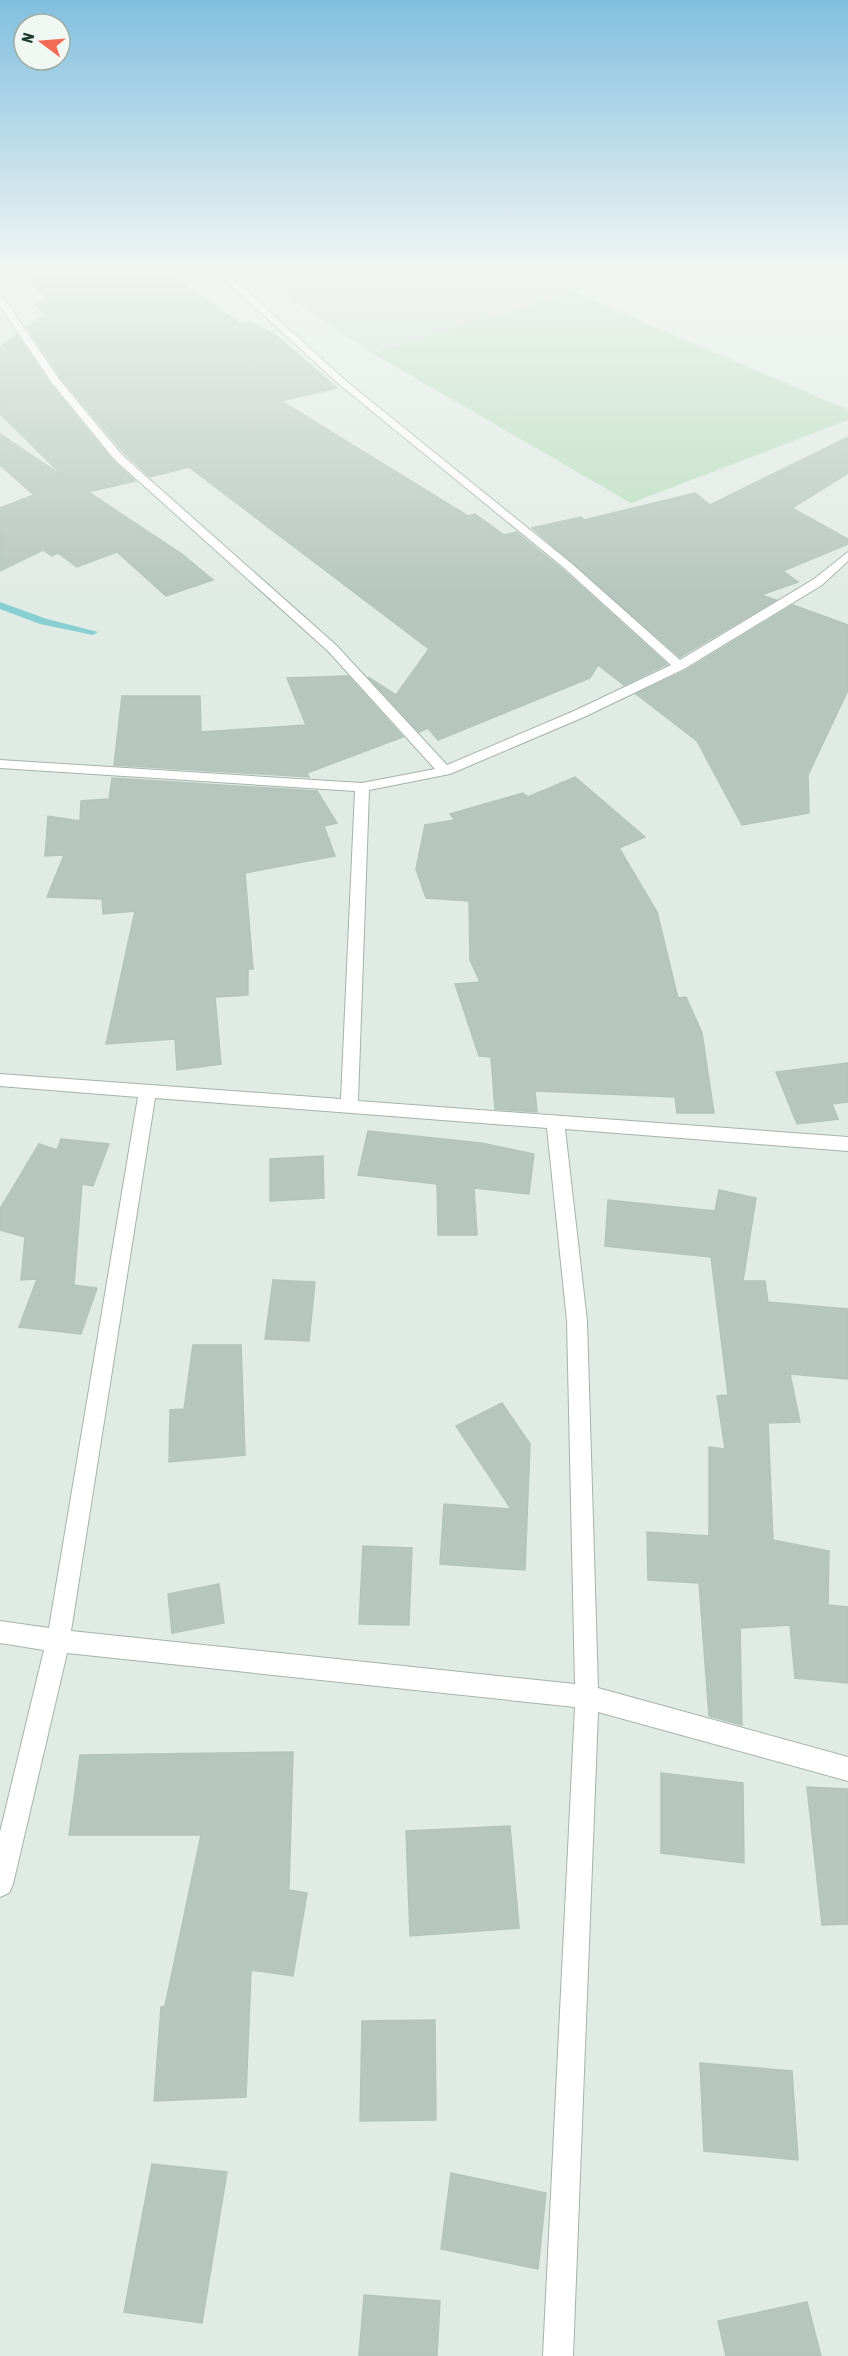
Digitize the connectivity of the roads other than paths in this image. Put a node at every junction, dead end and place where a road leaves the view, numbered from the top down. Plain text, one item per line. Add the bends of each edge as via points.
1 (52, 376) edge
2 (335, 376) edge
3 (848, 555) edge
4 (679, 666) junction
5 (0, 764) edge
6 (445, 771) junction
7 (362, 787) junction
8 (0, 1080) edge
9 (148, 1091) junction
10 (350, 1107) junction
11 (555, 1122) junction
12 (848, 1144) edge
13 (0, 1632) edge
14 (58, 1641) junction
15 (588, 1697) junction
16 (848, 1768) edge
17 (0, 1884) edge
18 (558, 2356) edge

1 - 6 street via 118,457 332,648
2 - 4 street via 559,558
3 - 4 street via 818,582
4 - 6 street
5 - 7 street
6 - 7 street
7 - 10 street
8 - 9 street
9 - 10 street
9 - 14 street
10 - 11 street
11 - 12 street
11 - 15 street via 577,1321
13 - 14 street
14 - 15 street
14 - 17 street
15 - 16 street
15 - 18 street

